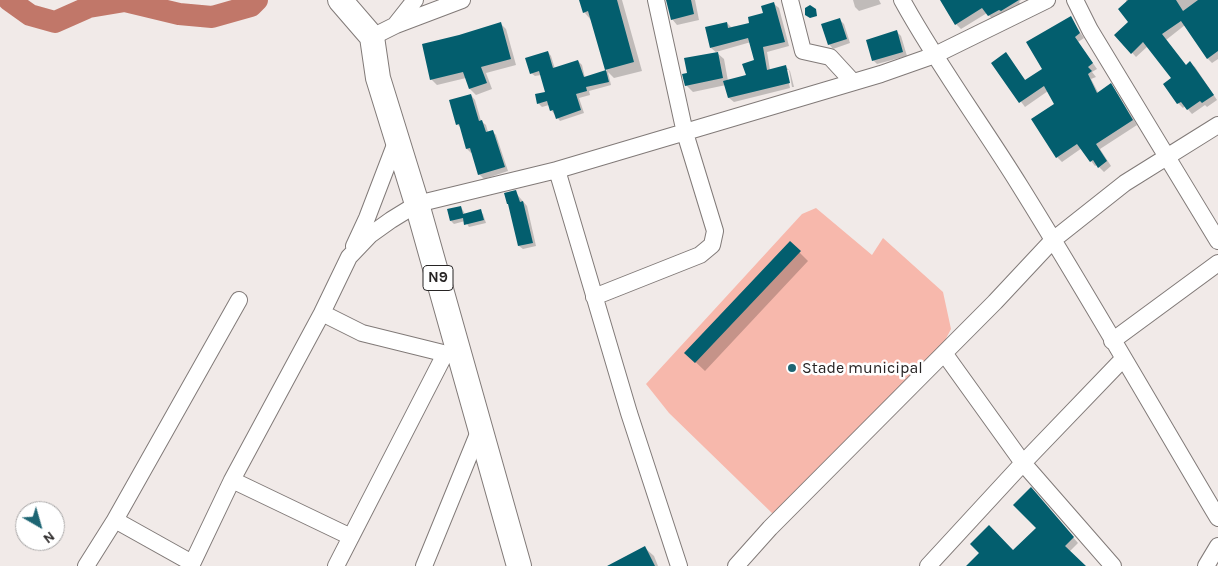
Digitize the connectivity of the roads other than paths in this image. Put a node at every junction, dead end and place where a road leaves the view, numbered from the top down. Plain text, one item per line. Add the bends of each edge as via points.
1 (340, 0) edge
2 (415, 0) edge
3 (462, 0) edge
4 (656, 0) edge
5 (790, 0) edge
6 (902, 0) edge
7 (1047, 0) edge
8 (1075, 0) edge
9 (396, 25) junction
10 (372, 37) junction
11 (935, 55) junction
12 (854, 82) junction
13 (1218, 125) edge
14 (685, 133) junction
15 (398, 137) junction
16 (1166, 156) junction
17 (557, 170) junction
18 (417, 204) junction
19 (1053, 240) junction
20 (1218, 241) edge
21 (348, 257) junction
22 (1218, 263) edge
23 (594, 297) junction
24 (238, 300) dead end
25 (322, 313) junction
26 (1112, 341) junction
27 (944, 353) junction
28 (452, 355) junction
29 (1123, 359) junction
30 (480, 429) junction
31 (1023, 463) junction
32 (232, 480) junction
33 (1218, 518) edge
34 (115, 520) junction
35 (351, 537) junction
36 (1218, 546) edge
37 (192, 565) edge
38 (86, 566) edge
39 (336, 566) edge
40 (424, 566) edge
41 (519, 566) edge
42 (679, 566) edge
43 (736, 566) edge
44 (928, 566) edge
45 (1113, 566) edge
46 (1206, 566) edge

1 - 10 highway
2 - 9 street
3 - 9 street
4 - 14 street
5 - 12 street via 803,51 830,57
6 - 11 street
7 - 11 street
8 - 16 street
9 - 10 street
10 - 15 highway, N9 via 378,78
11 - 12 street
11 - 19 street
12 - 14 street
13 - 16 street
14 - 17 street
14 - 23 street via 715,231 712,245 700,255
15 - 18 highway, N9
15 - 21 street via 367,218
16 - 19 street via 1125,183
16 - 20 street
17 - 18 street
17 - 23 street
18 - 21 street via 370,235
18 - 28 highway, N9
19 - 26 street
19 - 27 street
21 - 25 street
22 - 26 street
23 - 42 street via 628,413
24 - 34 street
25 - 28 street via 362,333
25 - 32 street
26 - 29 street
27 - 31 street
27 - 43 street
28 - 30 highway, N9
28 - 35 street
29 - 31 street
29 - 33 street
30 - 40 street
30 - 41 highway, N9
31 - 44 street
31 - 45 street
32 - 35 street
32 - 37 street
34 - 37 street
34 - 38 street
35 - 39 street
36 - 46 street

